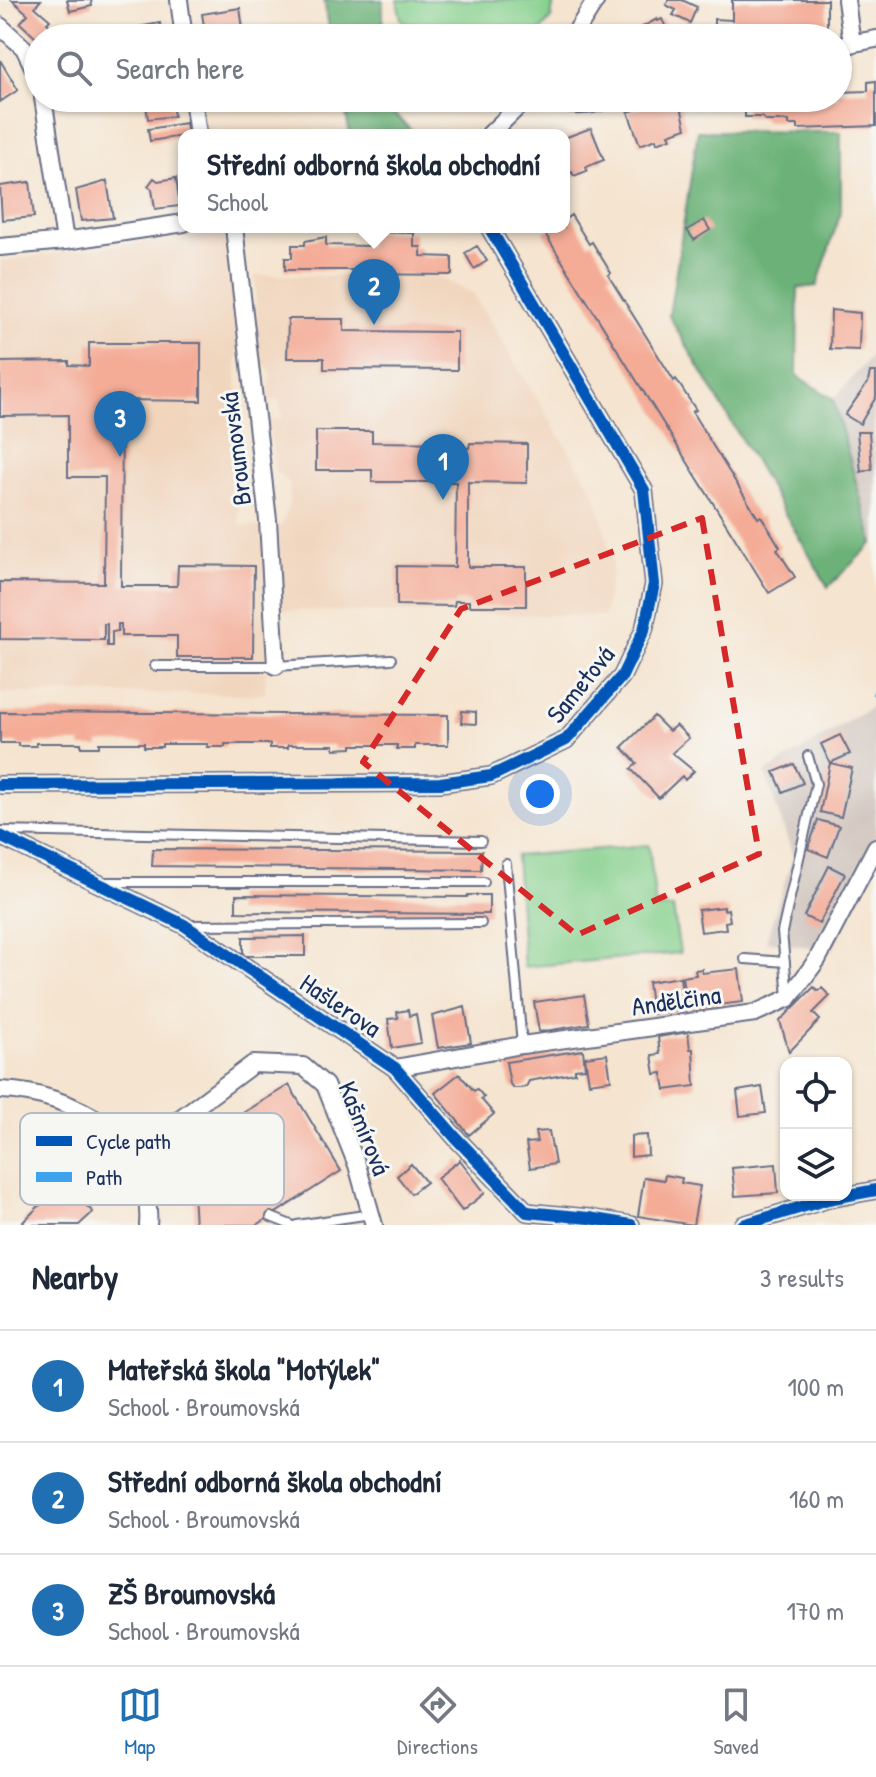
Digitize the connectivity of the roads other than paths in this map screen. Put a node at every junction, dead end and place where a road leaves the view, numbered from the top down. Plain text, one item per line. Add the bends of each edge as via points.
1 (179, 0) edge
2 (596, 0) edge
3 (846, 0) edge
4 (182, 24) edge
5 (581, 24) edge
6 (845, 24) edge
7 (0, 26) edge
8 (876, 39) edge
9 (852, 44) edge
10 (24, 48) edge
11 (45, 112) edge
12 (513, 112) edge
13 (495, 129) edge
14 (178, 224) edge
15 (235, 233) edge
16 (493, 233) edge
17 (65, 241) junction
18 (0, 247) edge
19 (391, 659) dead end
20 (155, 666) dead end
21 (276, 666) junction
22 (808, 756) dead end
23 (0, 785) edge
24 (0, 833) edge
25 (481, 841) dead end
26 (876, 847) edge
27 (506, 864) dead end
28 (97, 882) junction
29 (484, 882) dead end
30 (481, 923) dead end
31 (184, 925) junction
32 (745, 959) dead end
33 (785, 962) junction
34 (789, 998) junction
35 (522, 1045) junction
36 (395, 1068) junction
37 (0, 1090) edge
38 (83, 1113) edge
39 (187, 1113) edge
40 (876, 1190) edge
41 (148, 1205) edge
42 (271, 1217) dead end
43 (373, 1219) edge
44 (590, 1223) edge
45 (148, 1225) edge
46 (294, 1225) edge
47 (631, 1225) edge
48 (743, 1225) edge

1 - 4 street
2 - 5 street
3 - 6 street
7 - 10 street
8 - 9 street
11 - 17 street
12 - 13 street
14 - 17 street
15 - 21 street, Broumovská via 268,520
16 - 23 street, Sametová via 644,490 654,584 644,630 622,676 566,740 491,776 440,783
17 - 18 street
19 - 21 lane
20 - 21 lane
22 - 33 lane via 816,784 782,932
24 - 25 lane
24 - 28 street, Hašlerova
26 - 34 street via 817,960
27 - 35 lane
28 - 29 lane
28 - 31 street, Hašlerova
30 - 31 lane
31 - 36 street, Hašlerova
32 - 33 lane
33 - 34 lane
34 - 35 street, Andělčina via 755,1013
35 - 36 street, Andělčina
36 - 44 street, Hašlerova via 527,1212
37 - 38 street via 55,1099
39 - 43 street, Kašmírová via 253,1064 303,1066 325,1085
40 - 48 street
41 - 45 street
42 - 46 lane
43 - 46 lane
44 - 47 street, Hašlerova

